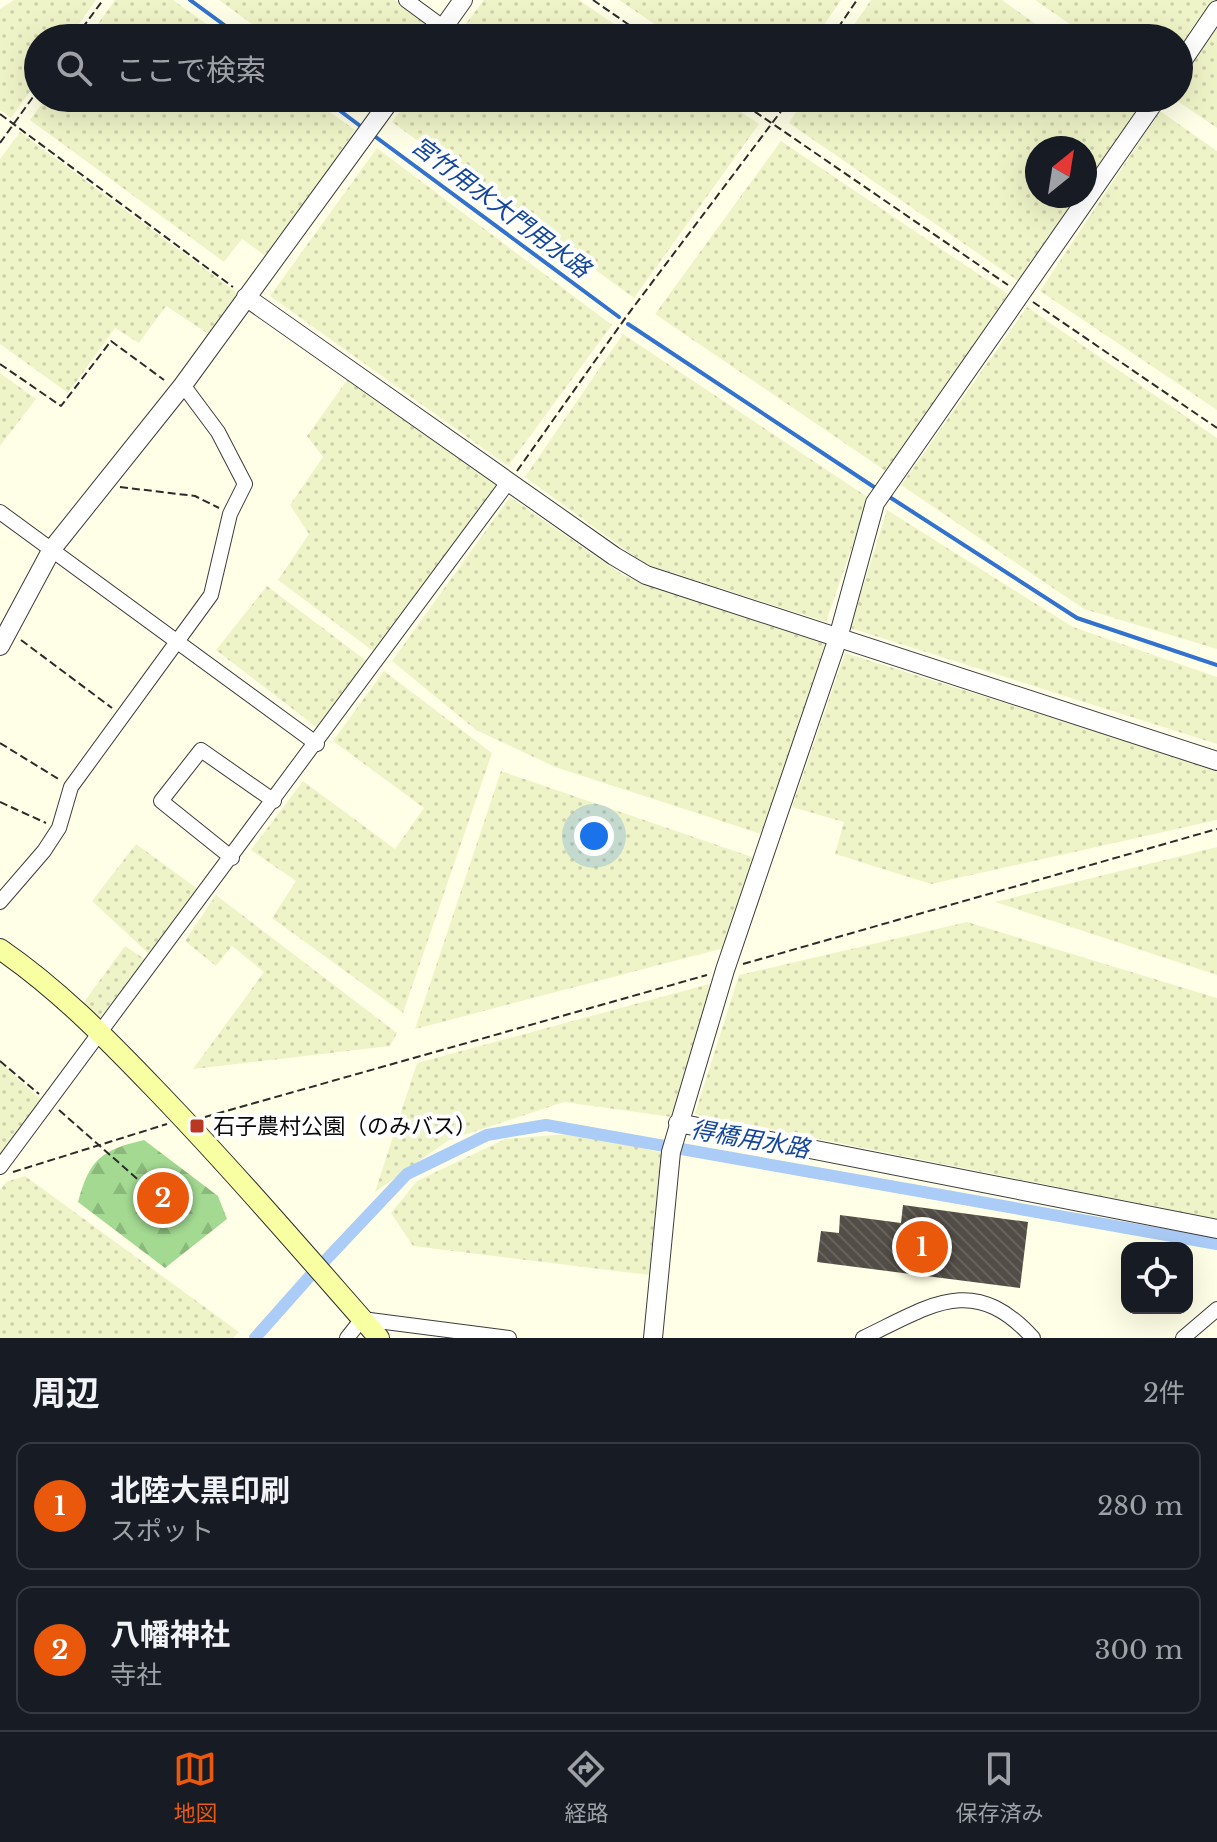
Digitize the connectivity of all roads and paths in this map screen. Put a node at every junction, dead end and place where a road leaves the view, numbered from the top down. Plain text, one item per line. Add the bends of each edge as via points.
1 (103, 0) edge
2 (406, 0) edge
3 (463, 0) edge
4 (593, 0) edge
5 (857, 0) edge
6 (1217, 10) edge
7 (85, 24) edge
8 (431, 24) edge
9 (446, 24) edge
10 (628, 24) edge
11 (841, 24) edge
12 (1193, 45) edge
13 (24, 110) edge
14 (382, 112) edge
15 (755, 112) edge
16 (781, 112) edge
17 (1147, 112) edge
18 (0, 114) edge
19 (15, 123) junction
20 (773, 124) junction
21 (0, 143) edge
22 (1022, 295) junction
23 (246, 297) junction
24 (0, 364) edge
25 (181, 388) junction
26 (1217, 428) edge
27 (509, 481) junction
28 (103, 485) junction
29 (0, 512) edge
30 (230, 514) junction
31 (52, 549) junction
32 (4, 638) edge
33 (838, 638) junction
34 (177, 643) junction
35 (123, 716) junction
36 (0, 743) edge
37 (317, 744) junction
38 (1217, 761) edge
39 (71, 787) junction
40 (274, 801) junction
41 (0, 802) edge
42 (59, 828) junction
43 (1217, 829) edge
44 (232, 858) junction
45 (0, 902) edge
46 (0, 949) edge
47 (725, 970) junction
48 (100, 1033) junction
49 (0, 1061) edge
50 (47, 1100) junction
51 (186, 1122) junction
52 (674, 1138) junction
53 (101, 1145) junction
54 (0, 1167) edge
55 (0, 1176) edge
56 (151, 1191) dead end
57 (1217, 1229) edge
58 (1217, 1309) edge
59 (362, 1319) junction
60 (347, 1338) edge
61 (379, 1338) edge
62 (509, 1338) edge
63 (653, 1338) edge
64 (863, 1338) edge
65 (1033, 1338) edge
66 (1183, 1338) edge

1 - 7 path
2 - 8 street
3 - 9 street
4 - 10 path
5 - 11 path
6 - 12 street
13 - 19 path
14 - 23 street
15 - 20 path
16 - 20 path
17 - 22 street
18 - 19 path
19 - 21 path
19 - 23 path
20 - 22 path
20 - 27 path
22 - 26 path
22 - 33 street via 875,503
23 - 25 street
23 - 27 street
24 - 25 path via 61,406 111,341
25 - 28 street
25 - 30 street via 218,432 245,484
27 - 33 street via 646,575
27 - 37 street
28 - 30 path via 195,496
28 - 31 street
29 - 31 street
30 - 34 street via 211,595
31 - 32 street
31 - 34 street
32 - 35 path
33 - 38 street
33 - 47 street
34 - 35 street
34 - 37 street
35 - 39 street
36 - 39 path
37 - 40 street
39 - 42 street
40 - 44 street
40 - 44 street via 201,750 161,801
41 - 42 path
42 - 45 street
43 - 47 path
44 - 48 street
46 - 48 main road
47 - 51 path
47 - 52 street
48 - 50 street
48 - 51 main road
49 - 50 path
50 - 53 path
50 - 54 street
51 - 53 path
51 - 59 main road
52 - 57 street
52 - 63 street
53 - 55 path
53 - 56 path
58 - 66 street
59 - 60 street
59 - 61 main road
59 - 62 street
64 - 65 street via 943,1301 978,1301 1012,1315

